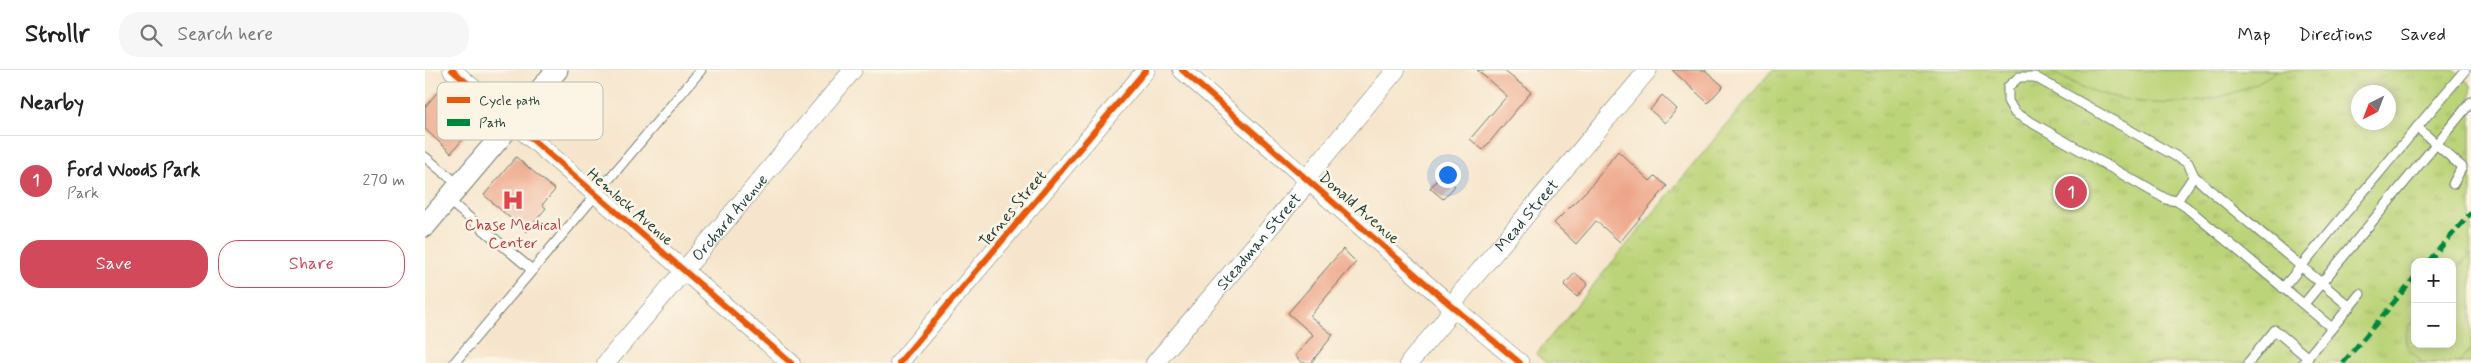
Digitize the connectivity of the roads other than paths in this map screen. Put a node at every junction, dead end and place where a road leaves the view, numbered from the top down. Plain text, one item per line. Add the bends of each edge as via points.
1 (452, 70) edge
2 (557, 70) edge
3 (701, 70) edge
4 (853, 70) edge
5 (1146, 70) edge
6 (1182, 70) edge
7 (1396, 70) edge
8 (1648, 70) edge
9 (2465, 70) edge
10 (466, 82) edge
11 (547, 82) edge
12 (2471, 102) edge
13 (2417, 127) junction
14 (498, 140) edge
15 (534, 140) edge
16 (2436, 144) junction
17 (425, 157) edge
18 (2194, 176) junction
19 (1307, 180) junction
20 (2453, 184) dead end
21 (453, 193) junction
22 (596, 194) junction
23 (2177, 201) junction
24 (425, 226) edge
25 (2301, 266) junction
26 (532, 270) junction
27 (684, 271) junction
28 (2321, 283) junction
29 (2283, 288) junction
30 (2360, 294) dead end
31 (2303, 304) junction
32 (1453, 307) junction
33 (2350, 307) junction
34 (2333, 328) junction
35 (2306, 360) edge
36 (454, 363) edge
37 (606, 363) edge
38 (791, 363) edge
39 (899, 363) edge
40 (1155, 363) edge
41 (1409, 363) edge
42 (1520, 363) edge
43 (2248, 363) edge

1 - 10 street, Hemlock Avenue
2 - 11 street
3 - 22 lane
4 - 27 street, Orchard Avenue
5 - 39 street, Ternes Street
6 - 19 street, Donald Avenue
7 - 19 street, Steadman Street
8 - 32 street, Mead Street via 1466,287
9 - 13 lane
12 - 16 lane
13 - 16 lane
13 - 25 lane
14 - 21 street
15 - 22 street, Hemlock Avenue
16 - 20 lane via 2462,166
16 - 28 lane
17 - 21 lane
18 - 23 lane
18 - 23 lane via 2188,163 2035,77 2019,77 2008,87 2007,101 2015,113 2165,199
18 - 25 lane
19 - 32 street, Donald Avenue
19 - 40 street, Steadman Street
21 - 24 street
21 - 26 lane
22 - 26 lane
22 - 27 street, Hemlock Avenue
23 - 29 lane
25 - 28 lane
25 - 29 lane
26 - 36 lane
27 - 37 street, Orchard Avenue
27 - 38 street, Hemlock Avenue
28 - 31 lane
28 - 33 lane
29 - 31 lane
30 - 33 lane
31 - 34 lane
32 - 41 street, Mead Street
32 - 42 street, Donald Avenue
33 - 34 lane
34 - 35 lane
35 - 43 lane via 2275,330

